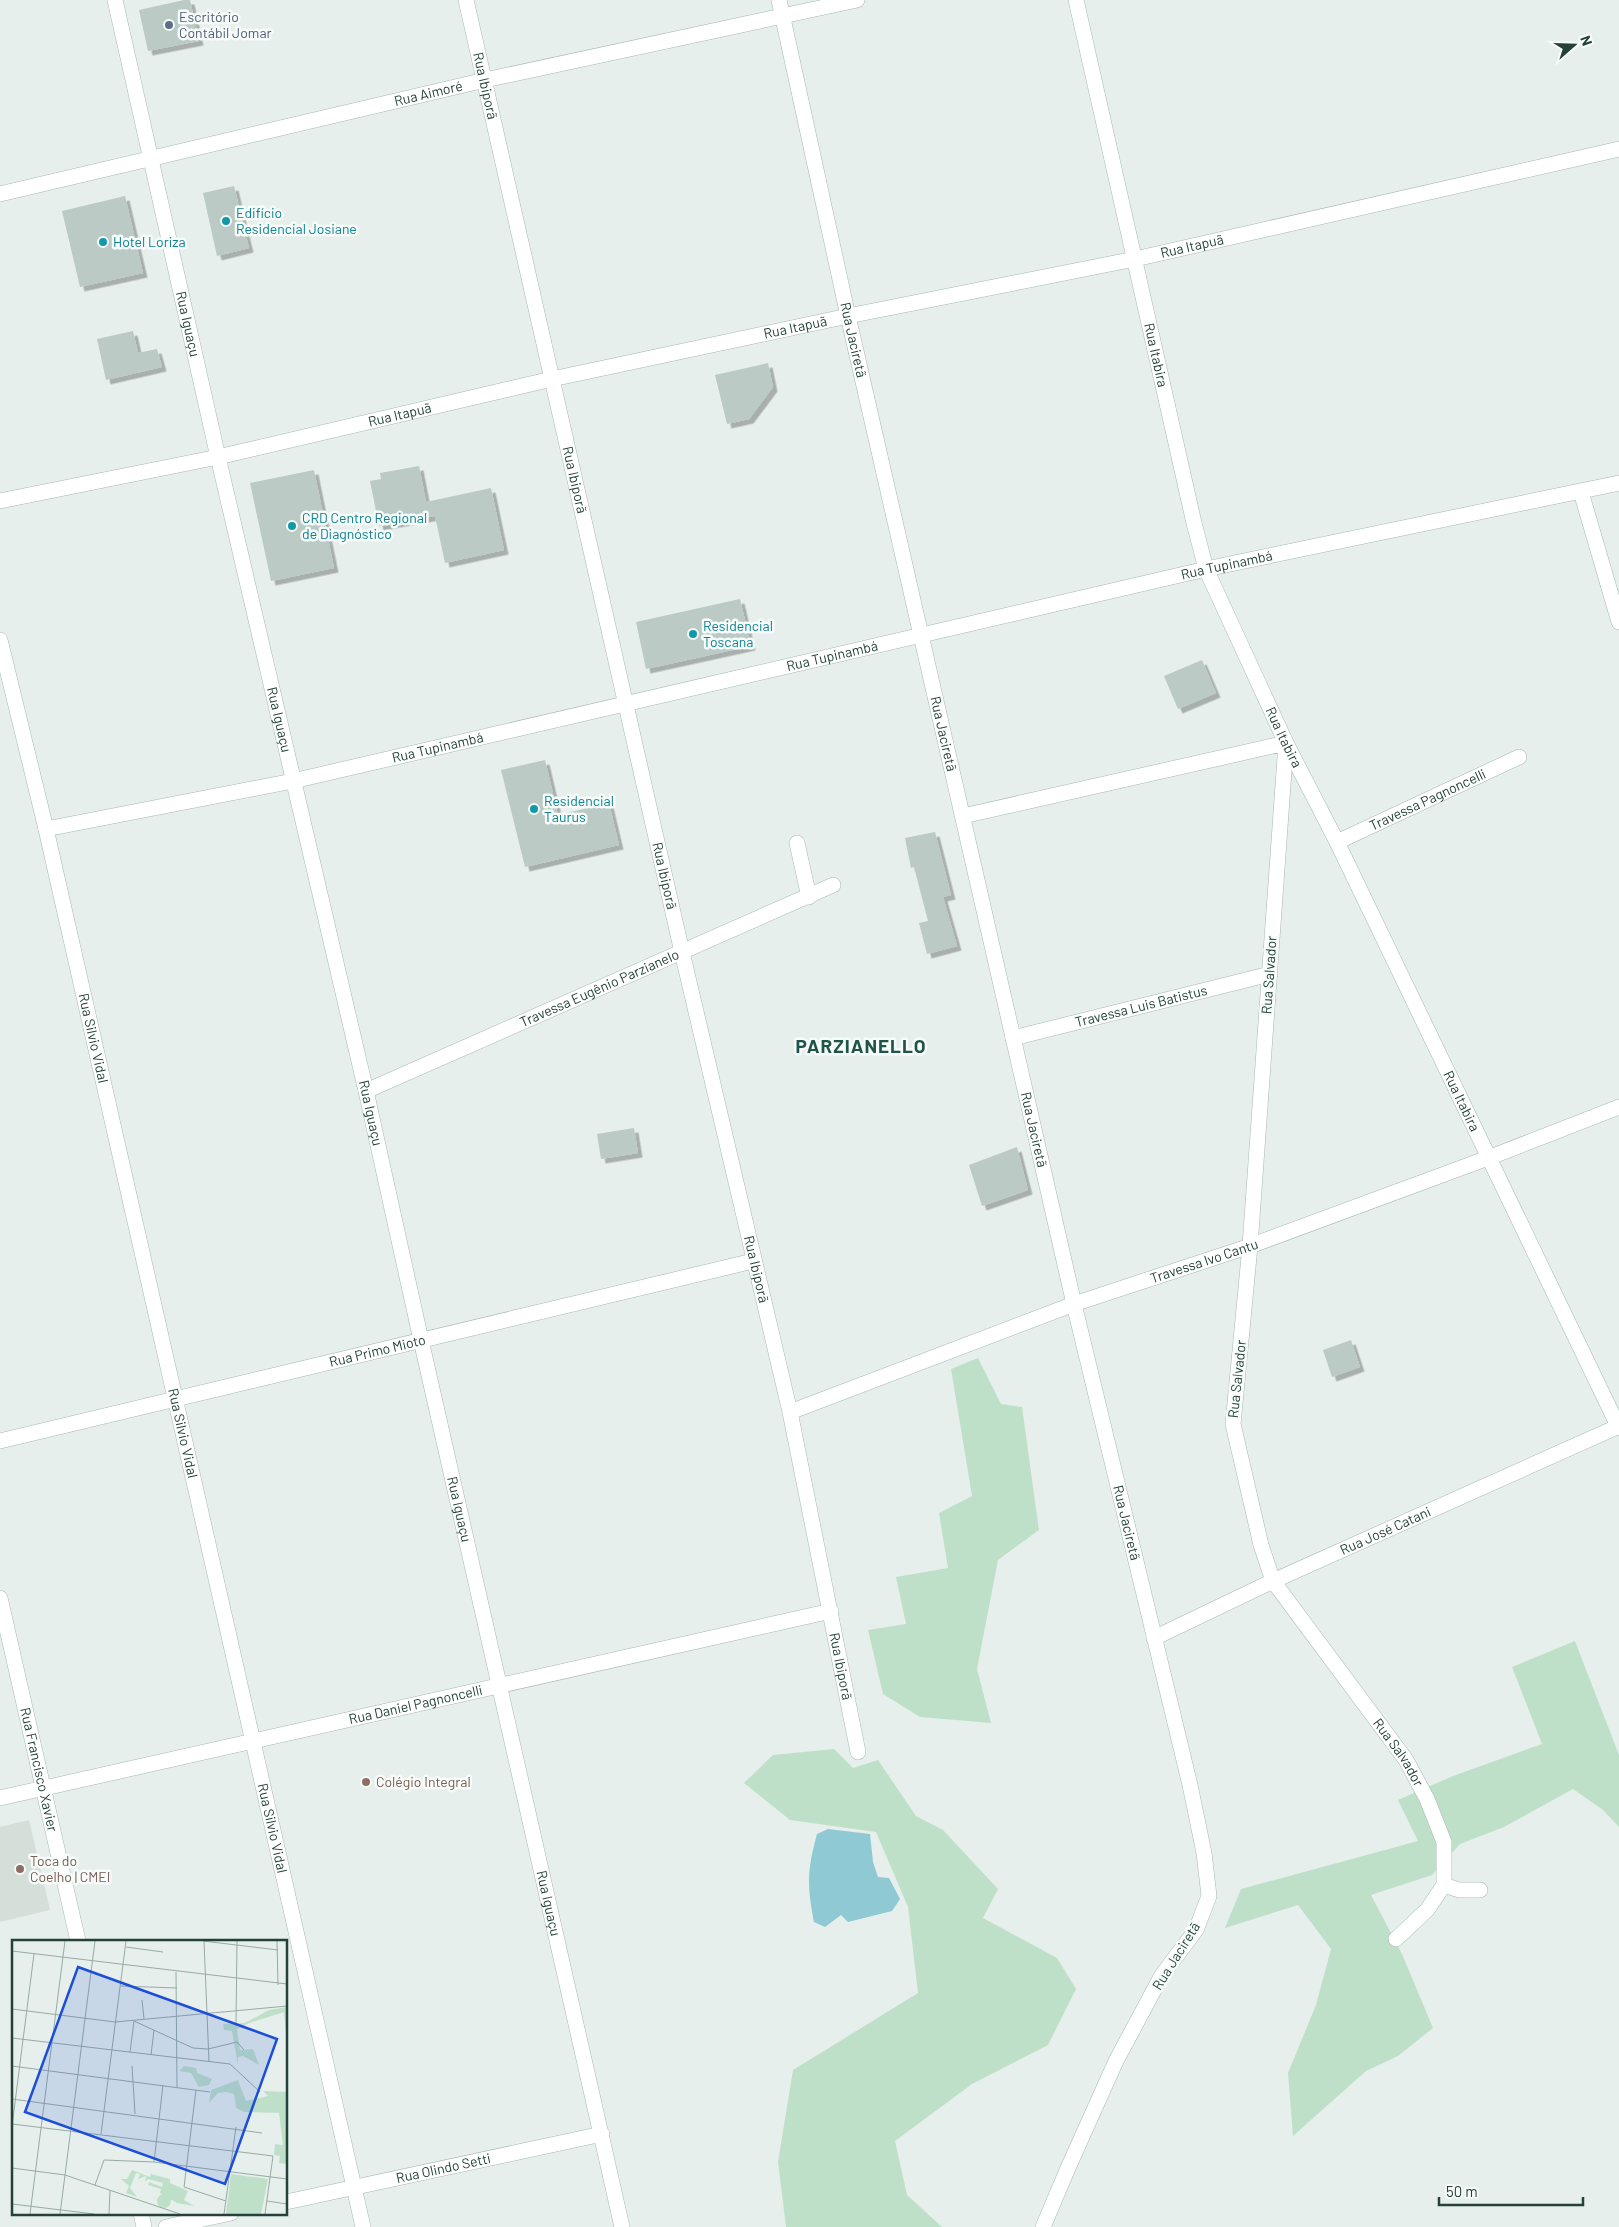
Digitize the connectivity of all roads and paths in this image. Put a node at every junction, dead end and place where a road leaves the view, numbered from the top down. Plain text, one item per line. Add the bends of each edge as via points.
1 (115, 0) edge
2 (466, 0) edge
3 (779, 0) edge
4 (857, 0) edge
5 (1076, 0) edge
6 (783, 17) junction
7 (486, 80) junction
8 (1619, 149) edge
9 (152, 158) junction
10 (0, 194) edge
11 (1135, 259) junction
12 (848, 316) junction
13 (552, 379) junction
14 (218, 457) junction
15 (1619, 483) edge
16 (1581, 492) junction
17 (0, 501) edge
18 (1206, 569) junction
19 (1619, 622) edge
20 (922, 636) junction
21 (0, 640) edge
22 (626, 705) junction
23 (1286, 743) junction
24 (1519, 758) dead end
25 (293, 781) junction
26 (963, 816) junction
27 (46, 829) junction
28 (1337, 842) junction
29 (797, 843) dead end
30 (833, 885) dead end
31 (809, 896) junction
32 (682, 952) junction
33 (1270, 974) junction
34 (1013, 1038) junction
35 (366, 1091) junction
36 (1619, 1106) edge
37 (1488, 1158) junction
38 (1250, 1246) junction
39 (753, 1261) junction
40 (1074, 1304) junction
41 (421, 1340) junction
42 (175, 1399) junction
43 (790, 1412) junction
44 (1619, 1427) edge
45 (0, 1441) edge
46 (1273, 1581) junction
47 (0, 1598) edge
48 (831, 1611) junction
49 (1154, 1638) junction
50 (500, 1685) junction
51 (253, 1741) junction
52 (858, 1752) dead end
53 (42, 1788) junction
54 (0, 1798) edge
55 (1444, 1885) junction
56 (1480, 1890) dead end
57 (1396, 1939) dead end
58 (78, 1940) edge
59 (602, 2134) junction
60 (354, 2188) junction
61 (288, 2202) edge
62 (141, 2214) edge
63 (226, 2214) edge
64 (144, 2227) edge
65 (166, 2227) edge
66 (363, 2227) edge
67 (622, 2227) edge
68 (1044, 2227) edge

1 - 9 street, Rua Iguaçu
2 - 7 street, Rua Ibiporã
3 - 6 street, Rua Jaciretã
4 - 6 street, Rua Aimoré
5 - 11 street, Rua Itabira
6 - 7 street, Rua Aimoré
6 - 12 street, Rua Jaciretã
7 - 9 street, Rua Aimoré
7 - 13 street, Rua Ibiporã
8 - 11 street, Rua Itapuã
9 - 10 street, Rua Aimoré
9 - 14 street, Rua Iguaçu
11 - 12 street, Rua Itapuã
11 - 18 street, Rua Itabira
12 - 13 street, Rua Itapuã
12 - 20 street, Rua Jaciretã
13 - 14 street, Rua Itapuã
13 - 22 street, Rua Ibiporã
14 - 17 street, Rua Itapuã
14 - 25 street, Rua Iguaçu
15 - 16 street, Rua Tupinambá
16 - 18 street, Rua Tupinambá
16 - 19 street
18 - 20 street, Rua Tupinambá
18 - 23 street, Rua Itabira
20 - 22 street, Rua Tupinambá
20 - 26 street, Rua Jaciretã
21 - 27 street, Rua Silvio Vidal
22 - 25 street, Rua Tupinambá
22 - 32 street, Rua Ibiporã
23 - 26 street
23 - 28 street, Rua Itabira
23 - 33 street, Rua Salvador
24 - 28 street, Travessa Pagnoncelli
25 - 27 street, Rua Tupinambá
25 - 35 street, Rua Iguaçu
26 - 34 street, Rua Jaciretã
27 - 42 street, Rua Silvio Vidal
28 - 37 street, Rua Itabira
29 - 31 street
30 - 31 street, Travessa Eugênio Parzianelo
31 - 32 street, Travessa Eugênio Parzianelo
32 - 35 street, Travessa Eugênio Parzianelo
32 - 39 street, Rua Ibiporã
33 - 34 street, Travessa Luis Batistus
33 - 38 street, Rua Salvador
34 - 40 street, Rua Jaciretã
35 - 41 street, Rua Iguaçu
36 - 37 street, Travessa Ivo Cantu
37 - 38 street, Travessa Ivo Cantu
37 - 44 street, Rua Itabira
38 - 40 street, Travessa Ivo Cantu
38 - 46 street, Rua Salvador via 1233,1424 1261,1545
39 - 41 street, Rua Primo Mioto
39 - 43 street, Rua Ibiporã
40 - 43 street, Travessa Ivo Cantu
40 - 49 street, Rua Jaciretã
41 - 42 street, Rua Primo Mioto
41 - 50 street, Rua Iguaçu
42 - 45 street, Rua Primo Mioto
42 - 51 street, Rua Silvio Vidal
43 - 48 street, Rua Ibiporã
44 - 46 street, Rua José Catani
46 - 49 street, Rua José Catani
46 - 55 street, Rua Salvador via 1406,1760 1427,1799 1444,1842
47 - 53 street, Rua Francisco Xavier
48 - 50 street, Rua Daniel Pagnoncelli
48 - 52 street, Rua Ibiporã
49 - 68 street, Rua Jaciretã via 1190,1785 1204,1853 1208,1896 1196,1930 1162,1975 1116,2061
50 - 51 street, Rua Daniel Pagnoncelli
50 - 59 street, Rua Iguaçu
51 - 53 street, Rua Daniel Pagnoncelli
51 - 60 street, Rua Silvio Vidal
53 - 54 street, Rua Daniel Pagnoncelli
53 - 58 street, Rua Francisco Xavier
55 - 56 street via 1459,1890
55 - 57 street via 1427,1910
59 - 60 street, Rua Olindo Setti
59 - 67 street, Rua Iguaçu
60 - 61 street, Rua Olindo Setti
60 - 66 street, Rua Silvio Vidal
62 - 64 street
63 - 65 street

